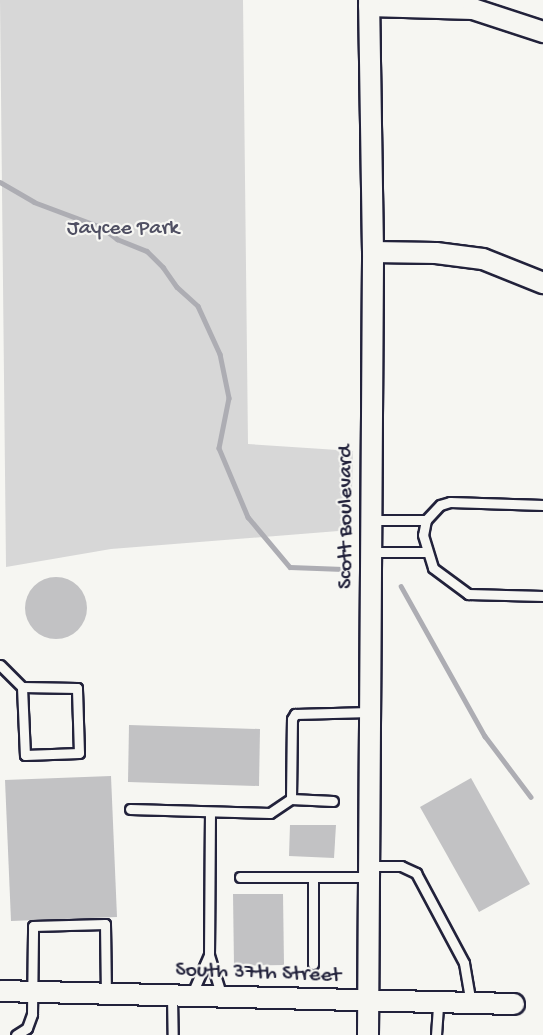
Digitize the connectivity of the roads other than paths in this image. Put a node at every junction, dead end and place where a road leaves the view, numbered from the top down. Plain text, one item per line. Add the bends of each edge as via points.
1 (369, 3) edge
2 (543, 32) edge
3 (373, 252) junction
4 (543, 284) edge
5 (543, 505) edge
6 (371, 520) junction
7 (426, 520) junction
8 (371, 552) junction
9 (425, 552) junction
10 (543, 596) edge
11 (0, 665) edge
12 (22, 687) junction
13 (370, 712) junction
14 (291, 799) junction
15 (333, 801) dead end
16 (130, 809) dead end
17 (210, 812) junction
18 (368, 871) junction
19 (240, 877) dead end
20 (313, 877) junction
21 (209, 955) junction
22 (313, 964) dead end
23 (0, 991) edge
24 (34, 992) junction
25 (106, 994) junction
26 (182, 996) junction
27 (222, 997) junction
28 (367, 1002) junction
29 (438, 1003) junction
30 (471, 1004) junction
31 (514, 1004) dead end
32 (16, 1035) edge
33 (173, 1035) edge
34 (368, 1035) edge
35 (436, 1035) edge

1 - 2 street via 473,9
1 - 3 street, Scott Boulevard
3 - 4 street via 436,253 483,259
3 - 6 street, Scott Boulevard
5 - 7 lane via 450,502 440,505
6 - 7 lane
6 - 8 street, Scott Boulevard
7 - 9 lane
8 - 9 lane
8 - 13 street, Scott Boulevard
9 - 10 lane via 445,581 468,594
11 - 12 lane
12 - 12 lane via 77,688 79,753 25,755
13 - 14 lane via 295,714
13 - 18 street, Scott Boulevard
14 - 15 lane
14 - 17 lane via 270,813
16 - 17 lane
17 - 21 lane
18 - 20 lane
18 - 28 street, Scott Boulevard
18 - 30 lane via 401,866 416,873 464,963
19 - 20 lane
20 - 22 lane
21 - 26 lane
21 - 27 lane
23 - 24 street, South 37th Street
24 - 25 street, South 37th Street
24 - 25 lane via 33,926 105,924
24 - 32 lane via 27,1028
25 - 26 street, South 37th Street
26 - 27 street, South 37th Street
26 - 33 lane
27 - 28 street, South 37th Street
28 - 29 street, South 37th Street
28 - 34 street, Scott Boulevard
29 - 30 street, South 37th Street
29 - 35 lane
30 - 31 street, South 37th Street

